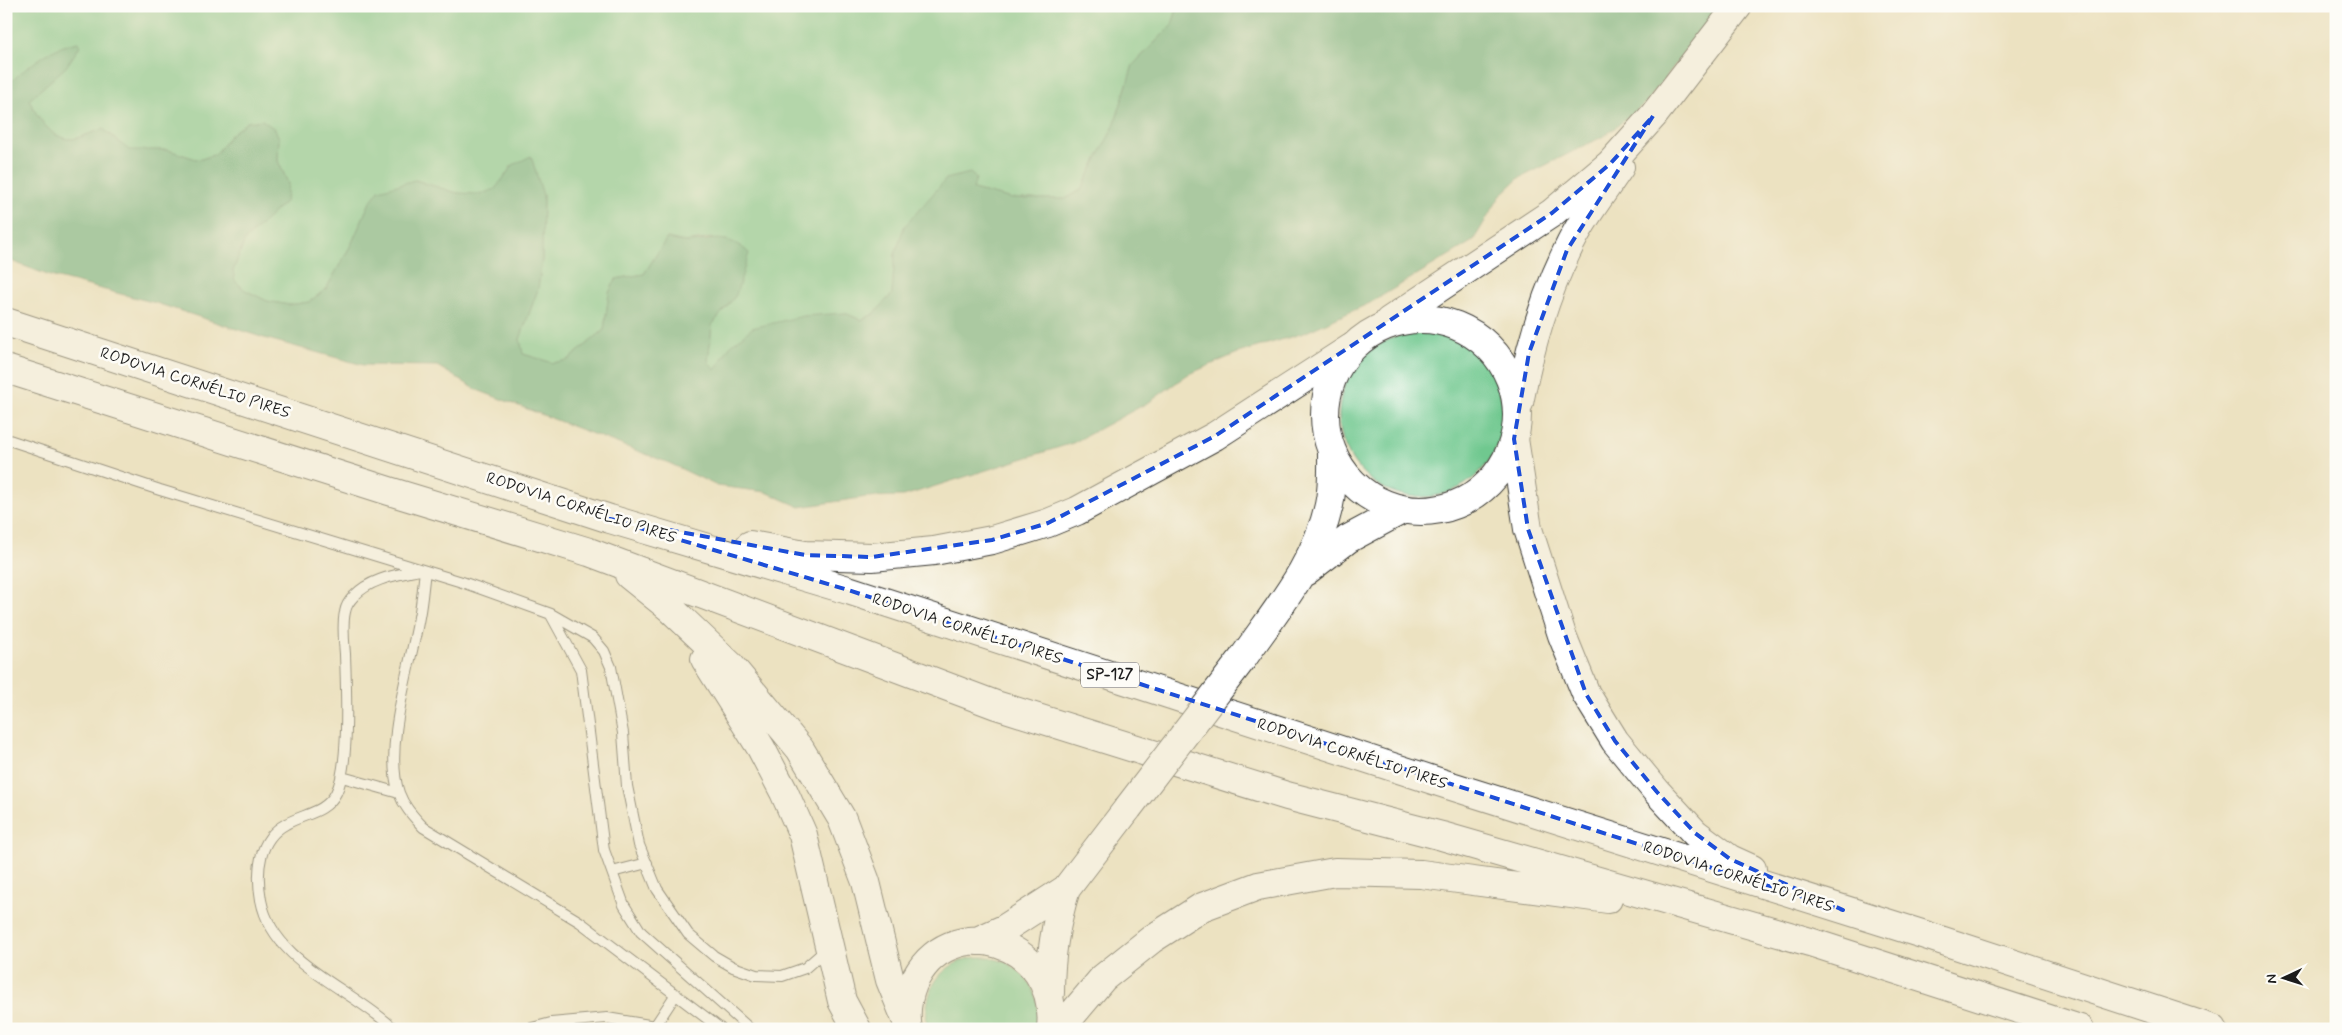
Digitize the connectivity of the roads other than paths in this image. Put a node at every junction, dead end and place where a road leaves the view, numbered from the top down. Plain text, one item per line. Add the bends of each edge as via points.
1 (1738, 6) edge
2 (1653, 116) junction
3 (6, 322) edge
4 (1373, 331) junction
5 (1352, 348) junction
6 (6, 369) edge
7 (1517, 410) junction
8 (6, 439) edge
9 (1514, 440) junction
10 (1332, 452) junction
11 (1402, 510) junction
12 (610, 519) junction
13 (589, 552) junction
14 (423, 570) junction
15 (1300, 576) junction
16 (670, 608) junction
17 (551, 614) junction
18 (342, 777) junction
19 (399, 793) junction
20 (647, 863) junction
21 (612, 872) junction
22 (1066, 889) junction
23 (1843, 910) junction
24 (1710, 913) junction
25 (977, 941) junction
26 (830, 947) junction
27 (676, 994) junction
28 (1050, 996) junction
29 (908, 1024) edge
30 (657, 1027) edge
31 (394, 1029) edge
32 (528, 1029) edge
33 (721, 1029) edge
34 (750, 1029) edge
35 (857, 1029) edge
36 (1051, 1029) edge
37 (1060, 1029) edge
38 (2080, 1029) edge
39 (2213, 1029) edge

1 - 2 main road
2 - 4 main road via 1610,164 1552,214
2 - 7 main road via 1567,250 1529,352
3 - 12 main road, RODOVIA CORNÉLIO PIRES / SP-127
4 - 5 main road
4 - 7 main road via 1404,320 1436,320 1467,330 1493,351 1510,378
5 - 10 main road via 1336,371 1327,397 1325,425
5 - 12 main road via 1215,436 1077,511 992,540 934,551 872,557 805,555
6 - 13 main road
7 - 9 main road
8 - 14 lane via 160,490
9 - 11 main road via 1503,467 1484,489 1459,504 1431,512
9 - 23 main road via 1528,529 1562,635 1586,694 1615,741 1695,833 1730,859
10 - 11 main road via 1348,478 1372,499
10 - 15 main road via 1323,530
11 - 15 main road via 1348,539
12 - 23 main road, RODOVIA CORNÉLIO PIRES / SP-127 via 848,590
13 - 16 main road via 631,575
13 - 24 main road via 996,704 1287,796 1442,836
14 - 17 lane
14 - 18 lane via 385,577 368,585 355,595 345,612
14 - 19 lane via 420,615 396,730 394,758
15 - 22 main road, bridge via 1243,658
16 - 26 main road via 736,707 784,792 802,835
16 - 29 main road via 730,665 800,748 842,819 866,882 890,980
17 - 20 lane via 592,638 611,667 623,733 627,786 639,845
17 - 21 lane via 581,670 604,850
18 - 19 lane
18 - 31 lane via 330,802 272,833 258,867 261,902 281,944 296,959
19 - 27 lane via 423,827 580,922
20 - 21 lane
20 - 26 lane via 657,888 688,934 733,967 756,975 782,976 805,968
21 - 34 lane via 624,905 641,932
22 - 25 main road via 1004,929
22 - 28 main road via 1051,952
23 - 39 main road, RODOVIA CORNÉLIO PIRES / SP-127
24 - 37 main road via 1421,874 1335,872 1258,886 1202,908 1152,939 1103,978
24 - 38 main road
25 - 28 main road via 1002,944 1023,955 1040,974
25 - 29 main road via 954,945 934,957 918,974 908,996
26 - 35 main road via 842,1001
27 - 30 lane
27 - 33 lane
28 - 36 main road
30 - 32 lane via 607,1018 551,1023

